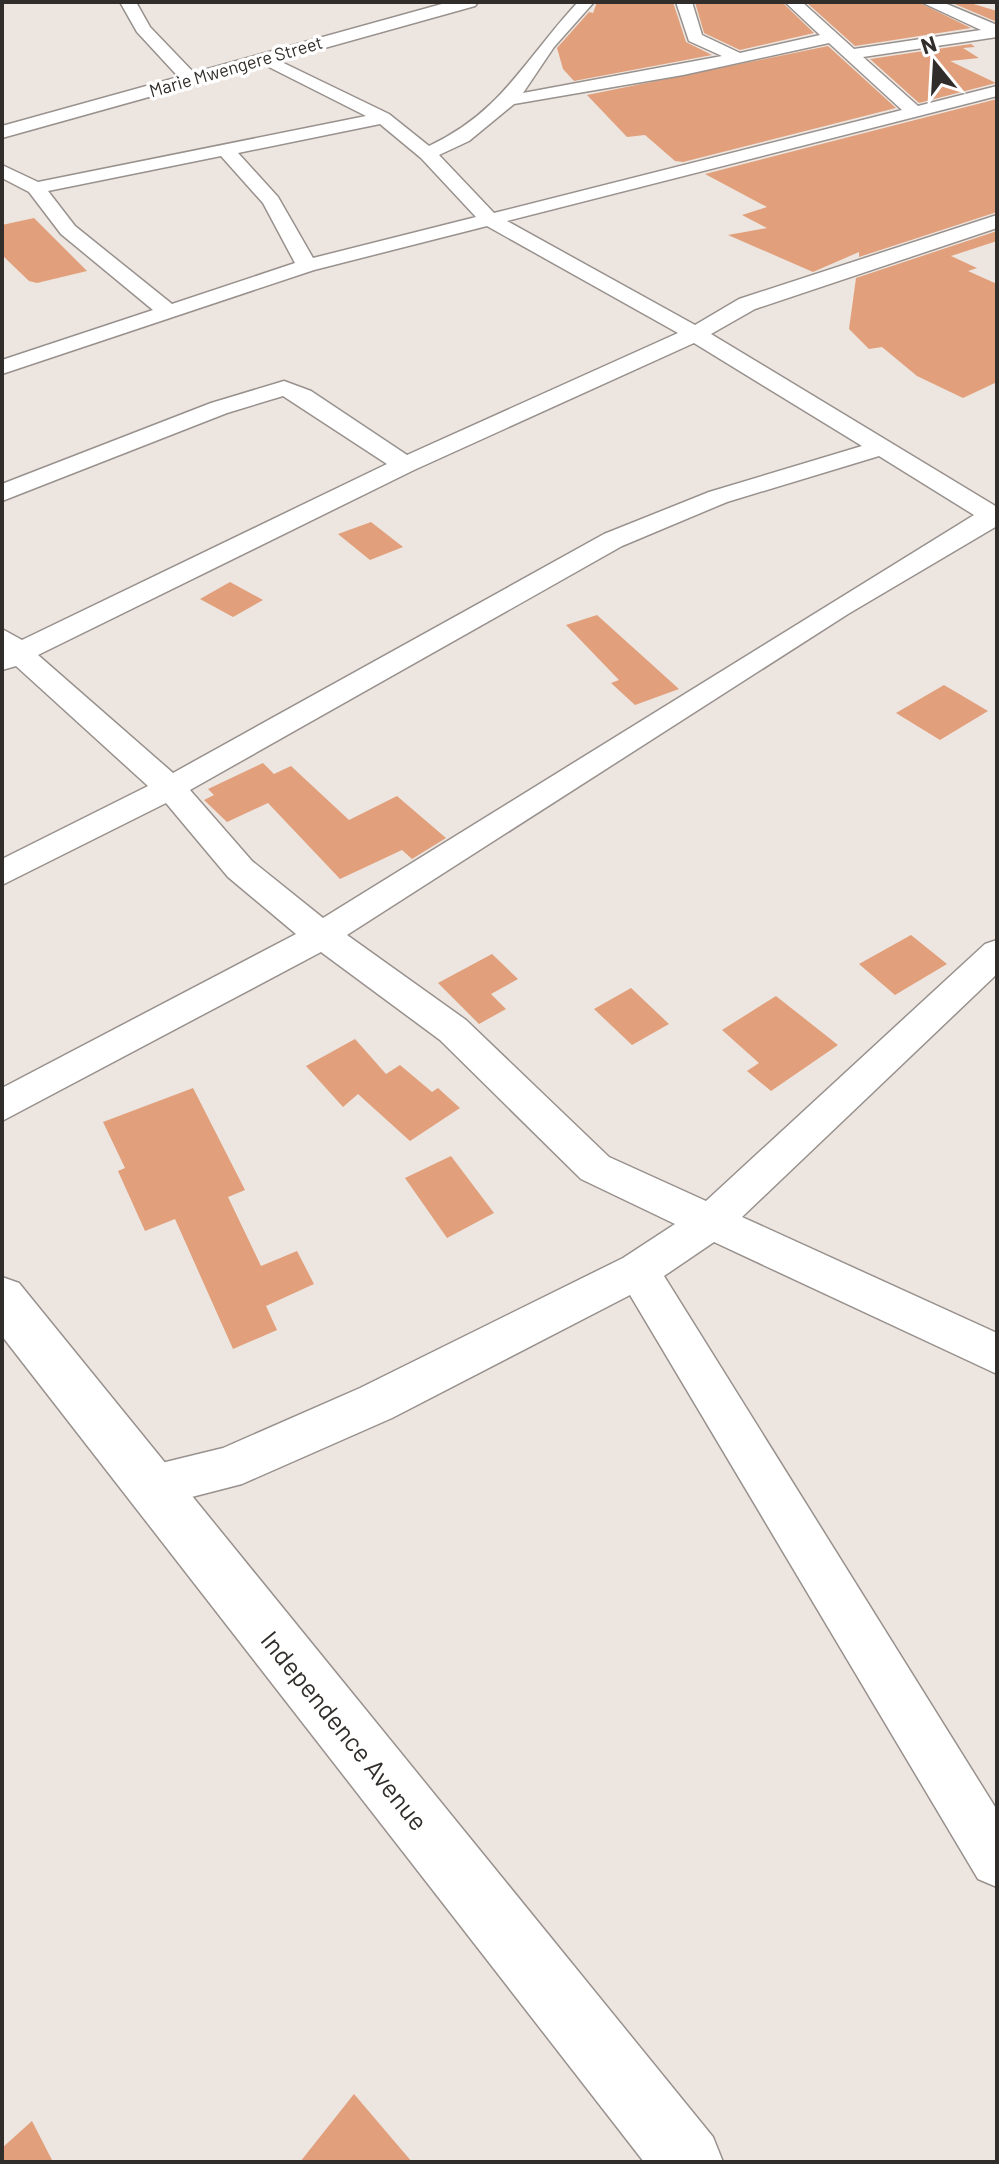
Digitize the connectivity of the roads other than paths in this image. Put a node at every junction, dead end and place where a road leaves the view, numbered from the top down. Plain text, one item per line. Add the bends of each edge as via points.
1 (128, 2) edge
2 (469, 2) edge
3 (586, 2) edge
4 (684, 2) edge
5 (793, 2) edge
6 (929, 2) edge
7 (997, 32) edge
8 (833, 37) junction
9 (854, 54) junction
10 (737, 57) junction
11 (265, 59) junction
12 (191, 80) junction
13 (997, 91) edge
14 (509, 100) junction
15 (914, 112) junction
16 (383, 118) junction
17 (2, 132) edge
18 (226, 150) junction
19 (427, 154) junction
20 (2, 171) edge
21 (36, 188) junction
22 (490, 220) junction
23 (997, 221) edge
24 (307, 266) junction
25 (168, 311) junction
26 (695, 334) junction
27 (2, 367) edge
28 (881, 448) junction
29 (405, 465) junction
30 (2, 493) edge
31 (990, 508) edge
32 (8, 650) edge
33 (170, 788) junction
34 (2, 873) edge
35 (322, 936) junction
36 (997, 953) edge
37 (2, 1106) edge
38 (709, 1223) junction
39 (638, 1271) junction
40 (2, 1298) edge
41 (997, 1354) edge
42 (149, 1486) junction
43 (997, 1860) edge
44 (688, 2162) edge

1 - 12 street via 143,29
2 - 11 main road, Marie Mwengere Street
3 - 14 street
4 - 10 street via 695,38
5 - 8 street
6 - 7 street
7 - 9 street
8 - 9 street
8 - 10 street
9 - 15 street
10 - 14 street
11 - 12 main road, Marie Mwengere Street
11 - 16 street
12 - 17 main road, Marie Mwengere Street
13 - 15 street
14 - 19 street via 463,137
15 - 22 street
16 - 18 street
16 - 19 street
18 - 21 street
18 - 24 street via 271,201
19 - 22 street
20 - 21 street
21 - 25 street via 68,230
22 - 24 street
22 - 26 street
23 - 26 street via 747,304
24 - 25 street
25 - 27 street
26 - 28 street
26 - 29 street
28 - 31 street
28 - 33 street via 718,497 613,540
29 - 30 street via 284,388 267,390
29 - 32 street
31 - 35 street
32 - 33 street
33 - 34 street
33 - 35 street via 240,869
35 - 37 street
35 - 38 street via 453,1030 595,1168
36 - 38 street
38 - 39 street
38 - 41 street
39 - 42 street via 376,1403 239,1463
39 - 43 street
40 - 42 main road, Independence Avenue
42 - 44 main road, Independence Avenue

